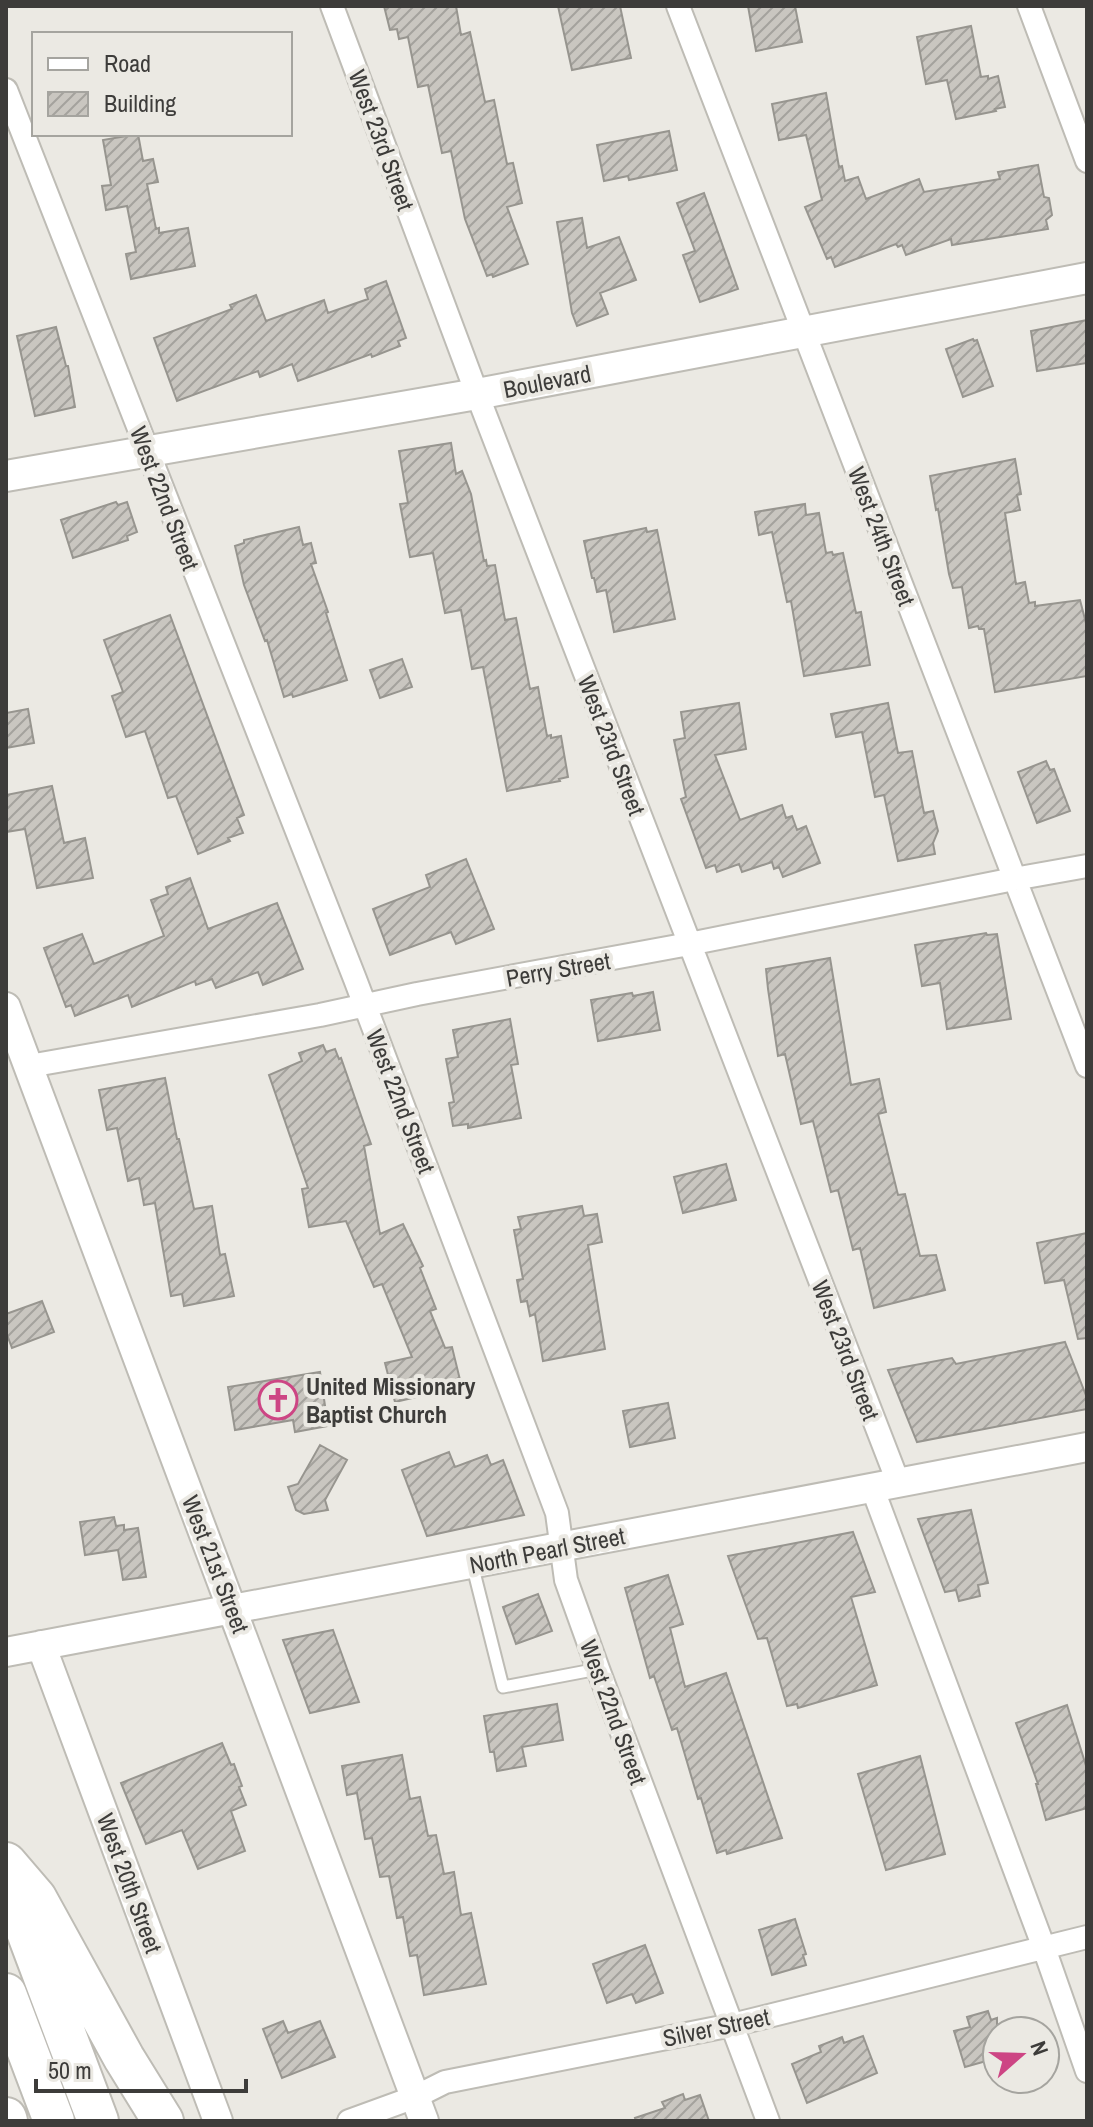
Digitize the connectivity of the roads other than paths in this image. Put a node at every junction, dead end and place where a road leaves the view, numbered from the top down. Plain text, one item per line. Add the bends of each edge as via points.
1 (332, 6) edge
2 (678, 6) edge
3 (1029, 6) edge
4 (6, 90) edge
5 (1087, 161) edge
6 (1087, 278) edge
7 (803, 333) junction
8 (477, 394) junction
9 (147, 453) junction
10 (6, 476) edge
11 (1087, 866) edge
12 (1014, 879) junction
13 (689, 944) junction
14 (364, 1005) junction
15 (6, 1007) edge
16 (29, 1066) junction
17 (1087, 1066) edge
18 (1087, 1447) edge
19 (885, 1485) junction
20 (562, 1547) junction
21 (472, 1564) junction
22 (234, 1610) junction
23 (41, 1645) junction
24 (6, 1652) edge
25 (598, 1669) junction
26 (6, 1863) edge
27 (6, 1877) edge
28 (1087, 1937) edge
29 (1044, 1948) junction
30 (6, 1994) edge
31 (732, 2025) junction
32 (1087, 2071) edge
33 (419, 2109) edge
34 (54, 2121) edge
35 (98, 2121) edge
36 (163, 2121) edge
37 (218, 2121) edge
38 (349, 2121) edge
39 (768, 2121) edge

1 - 8 street, West 23rd Street
2 - 7 street, West 24th Street
3 - 5 street
4 - 9 street, West 22nd Street
6 - 7 main road, Boulevard
7 - 8 main road, Boulevard
7 - 12 street, West 24th Street
8 - 9 main road, Boulevard
8 - 13 street, West 23rd Street
9 - 10 main road, Boulevard
9 - 14 street, West 22nd Street
11 - 12 street, Perry Street
12 - 13 street, Perry Street
12 - 17 street, West 24th Street
13 - 14 street, Perry Street
13 - 19 street, West 23rd Street
14 - 16 street, Perry Street
14 - 20 street, West 22nd Street via 557,1513
15 - 16 street, West 21st Street
16 - 22 street, West 21st Street
18 - 19 street, North Pearl Street
19 - 20 street, North Pearl Street
19 - 29 street, West 23rd Street
20 - 21 street, North Pearl Street
20 - 25 street, West 22nd Street via 566,1580
21 - 22 street, North Pearl Street
21 - 25 lane via 503,1687
22 - 23 street, North Pearl Street
22 - 33 street, West 21st Street
23 - 24 street, North Pearl Street
23 - 37 street, West 20th Street
25 - 31 street, West 22nd Street
26 - 36 highway via 36,1898
27 - 35 highway
28 - 29 street, Silver Street
29 - 31 street, Silver Street
29 - 32 street, West 23rd Street
30 - 34 highway
31 - 33 street, Silver Street via 445,2082
31 - 39 street, West 22nd Street
33 - 38 street, Silver Street

